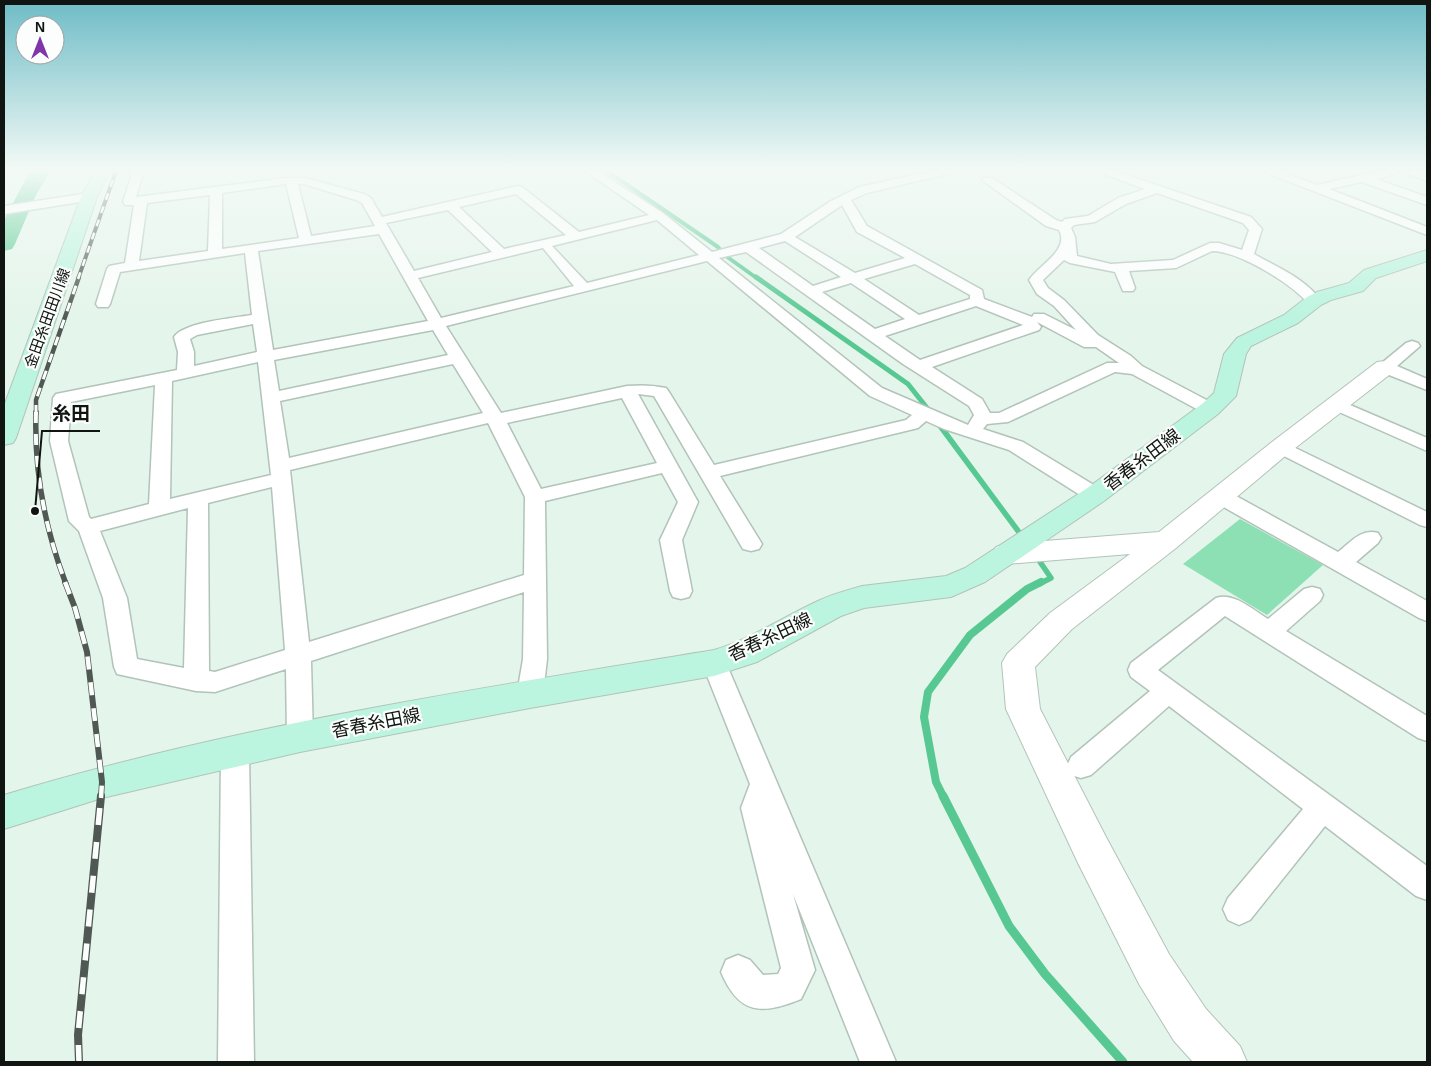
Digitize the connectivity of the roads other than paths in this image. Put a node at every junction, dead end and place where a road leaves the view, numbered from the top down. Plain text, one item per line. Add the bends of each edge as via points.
1 (81, 221) edge
2 (138, 221) edge
3 (216, 221) edge
4 (301, 221) edge
5 (379, 221) edge
6 (396, 221) edge
7 (466, 221) edge
8 (557, 221) edge
9 (639, 221) edge
10 (664, 221) edge
11 (810, 221) edge
12 (856, 221) edge
13 (1047, 221) edge
14 (1079, 221) edge
15 (1248, 221) edge
16 (1401, 221) edge
17 (382, 225) junction
18 (1064, 227) junction
19 (1427, 231) edge
20 (576, 236) junction
21 (786, 237) junction
22 (306, 240) junction
23 (1069, 246) junction
24 (748, 247) junction
25 (251, 248) junction
26 (549, 249) dead end
27 (215, 253) junction
28 (501, 254) junction
29 (1427, 255) edge
30 (710, 256) junction
31 (1247, 256) junction
32 (914, 260) junction
33 (131, 266) junction
34 (1121, 268) junction
35 (411, 276) junction
36 (853, 279) junction
37 (583, 287) junction
38 (1128, 288) dead end
39 (810, 291) junction
40 (977, 300) junction
41 (1314, 301) junction
42 (103, 304) dead end
43 (1039, 317) dead end
44 (260, 318) junction
45 (917, 320) junction
46 (437, 324) junction
47 (873, 335) junction
48 (1412, 346) dead end
49 (266, 357) junction
50 (458, 358) junction
51 (1130, 364) junction
52 (918, 366) junction
53 (1384, 367) junction
54 (184, 373) junction
55 (164, 378) junction
56 (1427, 385) edge
57 (627, 391) junction
58 (271, 398) junction
59 (1336, 404) junction
60 (1210, 409) junction
61 (924, 413) junction
62 (495, 418) junction
63 (976, 425) junction
64 (4, 438) edge
65 (1427, 445) edge
66 (1281, 447) junction
67 (668, 466) junction
68 (280, 472) junction
69 (708, 473) junction
70 (1095, 494) junction
71 (1220, 496) junction
72 (535, 497) junction
73 (198, 499) junction
74 (159, 508) junction
75 (1427, 520) edge
76 (88, 527) junction
77 (1370, 538) dead end
78 (1166, 541) junction
79 (751, 544) dead end
80 (1006, 554) junction
81 (1340, 563) junction
82 (534, 580) junction
83 (681, 591) dead end
84 (1312, 595) dead end
85 (1427, 612) edge
86 (1269, 632) junction
87 (298, 655) junction
88 (714, 662) junction
89 (196, 681) junction
90 (1167, 692) junction
91 (530, 694) junction
92 (1427, 730) edge
93 (300, 737) junction
94 (236, 753) junction
95 (1082, 766) dead end
96 (764, 784) junction
97 (1324, 807) junction
98 (4, 812) edge
99 (1427, 885) edge
100 (1239, 909) dead end
101 (738, 972) dead end
102 (236, 1062) edge
103 (878, 1062) edge
104 (1224, 1062) edge

1 - 64 main road, 金田糸田田川線
2 - 33 street
3 - 27 street
4 - 22 street
5 - 17 street
6 - 17 street
7 - 28 street
8 - 20 street
9 - 20 street
10 - 30 street
11 - 21 street
12 - 32 street via 862,230
13 - 18 street
14 - 18 street
15 - 31 street via 1256,229
16 - 19 street
17 - 22 street
17 - 35 street
18 - 23 street via 1070,238
20 - 28 street
21 - 24 street
21 - 36 street
22 - 25 street
23 - 34 street via 1070,259
23 - 51 street via 1036,280 1042,290 1092,338
24 - 30 street
24 - 39 street
25 - 27 street
25 - 44 street
26 - 37 street
27 - 33 street
28 - 35 street
29 - 41 main road, 香春糸田線 via 1370,274 1356,287
30 - 37 street
30 - 61 street via 876,392
31 - 34 street via 1219,246 1210,247 1176,264
31 - 41 street via 1290,280
32 - 36 street
32 - 40 street via 977,293
33 - 42 street via 114,269
34 - 38 street
35 - 46 street
36 - 39 street
36 - 45 street
37 - 46 street
39 - 47 street
40 - 45 street
40 - 52 street via 1034,327
41 - 60 main road, 香春糸田線 via 1291,319 1244,342 1235,354 1225,396
43 - 51 street
44 - 49 street
44 - 54 street via 192,330 182,337 186,352
45 - 47 street
46 - 49 street
46 - 50 street
47 - 52 street
48 - 53 street
49 - 54 street
49 - 58 street
50 - 58 street
50 - 62 street
51 - 60 street
51 - 63 street via 1113,367 1002,418
52 - 63 street via 976,403 983,416
53 - 56 street
53 - 59 street
54 - 55 street
55 - 74 street
55 - 76 street via 62,398 59,441 79,521
57 - 62 street
57 - 67 street
57 - 69 street via 639,388 660,392
58 - 68 street
59 - 65 street
59 - 66 street
60 - 70 main road, 香春糸田線
61 - 63 street
61 - 69 street via 912,424
62 - 68 street
62 - 72 street
63 - 70 street
66 - 71 street
66 - 75 street
67 - 72 street
67 - 83 street via 688,502 671,540
68 - 73 street
68 - 87 street
69 - 79 street
70 - 80 main road, 香春糸田線
71 - 78 street
71 - 81 street
72 - 82 street
73 - 74 street
73 - 89 street
74 - 76 street
76 - 89 street via 115,598 126,667
77 - 81 street
78 - 80 street
78 - 104 street via 1061,621 1018,662 1023,709 1154,969 1190,1025
80 - 88 main road, 香春糸田線 via 975,576 952,586 862,597 830,608 746,653
81 - 85 street
82 - 87 street
82 - 91 street via 535,659
84 - 86 street
86 - 90 street via 1224,604 1140,670
86 - 92 street
87 - 89 street via 216,682
87 - 93 street
88 - 91 main road, 香春糸田線
88 - 96 street
90 - 95 street
90 - 97 street
91 - 93 main road, 香春糸田線
93 - 94 main road, 香春糸田線
94 - 98 main road, 香春糸田線 via 102,782
94 - 102 street
96 - 101 street via 756,808 798,970 789,986 775,992 756,992
96 - 103 street
97 - 99 street
97 - 100 street

